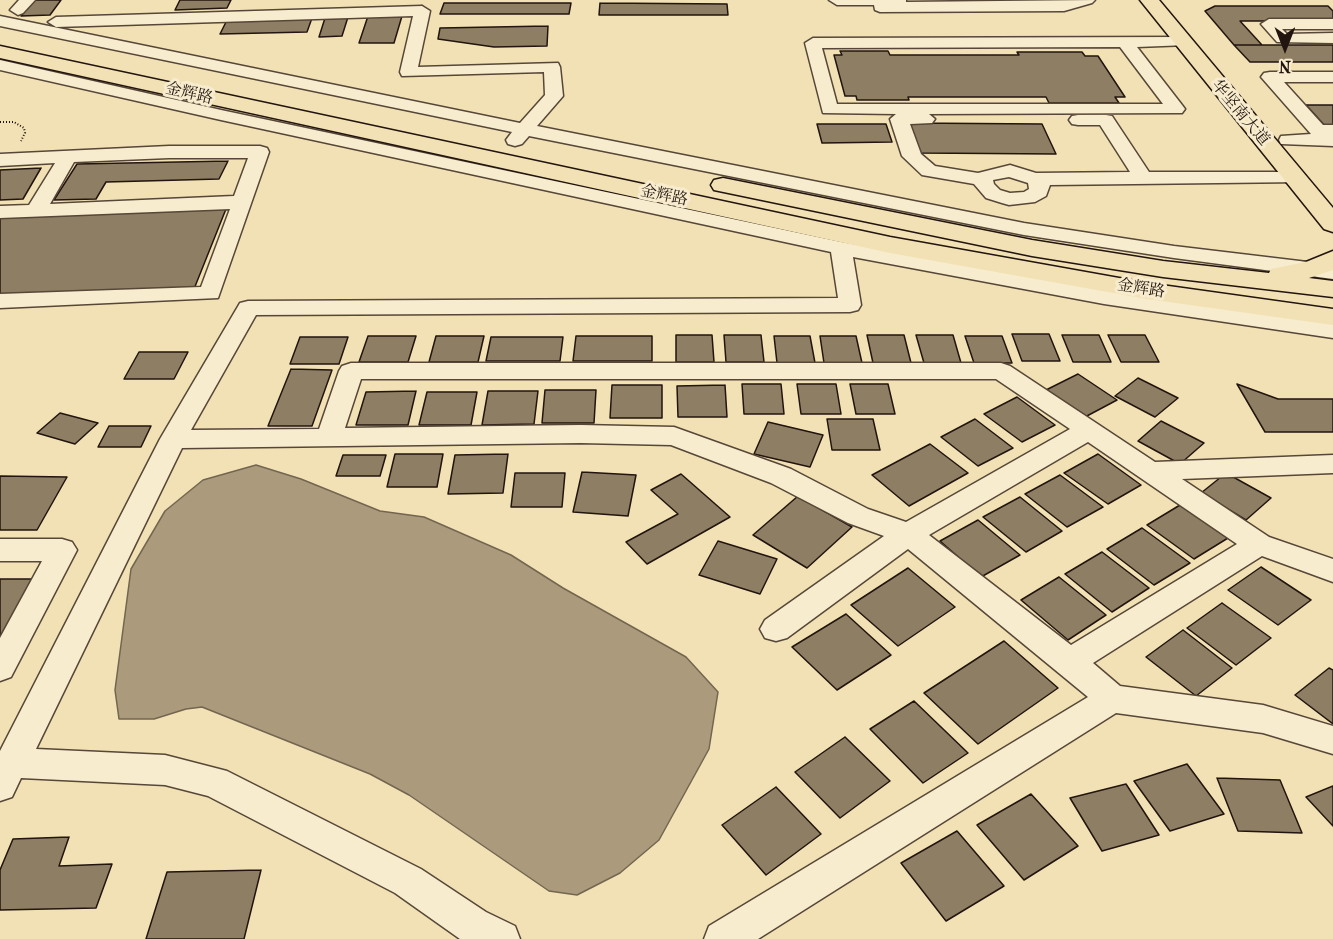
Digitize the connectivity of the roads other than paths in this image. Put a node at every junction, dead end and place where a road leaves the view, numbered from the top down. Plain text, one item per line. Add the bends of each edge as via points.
1 (837, 0) edge
2 (902, 0) edge
3 (1087, 0) edge
4 (1149, 0) edge
5 (1166, 0) edge
6 (424, 6) edge
7 (880, 7) dead end
8 (11, 18) edge
9 (1333, 24) edge
10 (1333, 39) edge
11 (1182, 42) junction
12 (1125, 44) junction
13 (0, 52) edge
14 (0, 65) edge
15 (1333, 77) edge
16 (233, 111) junction
17 (1333, 131) edge
18 (520, 135) junction
19 (1288, 140) junction
20 (1333, 140) edge
21 (169, 152) junction
22 (68, 157) junction
23 (5, 160) edge
24 (1143, 178) junction
25 (1294, 178) junction
26 (1035, 179) junction
27 (983, 180) junction
28 (1333, 193) edge
29 (241, 202) junction
30 (35, 211) junction
31 (0, 212) edge
32 (1333, 224) edge
33 (842, 248) junction
34 (1327, 267) edge
35 (1240, 278) junction
36 (1333, 289) edge
37 (0, 301) edge
38 (1278, 310) junction
39 (1333, 317) edge
40 (1333, 323) edge
41 (1333, 331) edge
42 (1089, 430) junction
43 (329, 438) junction
44 (173, 439) junction
45 (1333, 464) edge
46 (1150, 471) junction
47 (908, 534) junction
48 (1259, 544) junction
49 (0, 550) edge
50 (1333, 571) edge
51 (776, 629) dead end
52 (1070, 662) junction
53 (0, 668) edge
54 (1112, 699) junction
55 (1333, 740) edge
56 (6, 775) edge
57 (501, 939) edge
58 (723, 939) edge

1 - 2 street
3 - 7 street via 1064,6
4 - 11 main road, 华坚南大道
5 - 19 main road, 华坚南大道
6 - 8 street
6 - 18 street via 408,72 552,67 554,96
8 - 18 main road, 金辉路 via 255,90
9 - 10 street via 1269,24 1283,39
11 - 12 street
11 - 25 main road, 华坚南大道
12 - 12 street via 963,44 813,43 829,109 1176,109
13 - 16 main road, 金辉路
14 - 16 street
15 - 17 street via 1270,77 1318,131
16 - 21 street
16 - 33 street
16 - 38 main road, 金辉路 via 890,245
18 - 34 street via 1024,228 1174,252
18 - 35 main road, 金辉路 via 1032,248
19 - 20 street
19 - 28 main road, 华坚南大道
21 - 22 street
21 - 29 street via 260,152
22 - 23 street
22 - 30 street
24 - 25 street
24 - 26 street
24 - 27 street via 1106,120 899,119 912,156 928,171
25 - 32 main road, 华坚南大道
26 - 27 street via 1020,172 1001,171
26 - 27 street via 1040,183 1039,192 1018,199 993,194
29 - 30 street
29 - 37 street via 210,293
30 - 31 street
33 - 41 street via 1115,299
33 - 44 street via 850,305 248,308
34 - 35 main road
35 - 36 main road, 金辉路
38 - 39 main road, 金辉路
38 - 40 main road
42 - 43 street via 1001,371 351,372
42 - 46 street
42 - 47 street
43 - 44 street
43 - 47 street via 674,436 782,476 858,516
44 - 56 street
45 - 46 street
46 - 48 street
47 - 51 street
47 - 52 street
48 - 50 street
48 - 52 street
49 - 53 street via 62,550
52 - 54 street
54 - 55 street via 1263,719
54 - 58 street
56 - 57 street via 165,770 215,782 408,881 472,925

